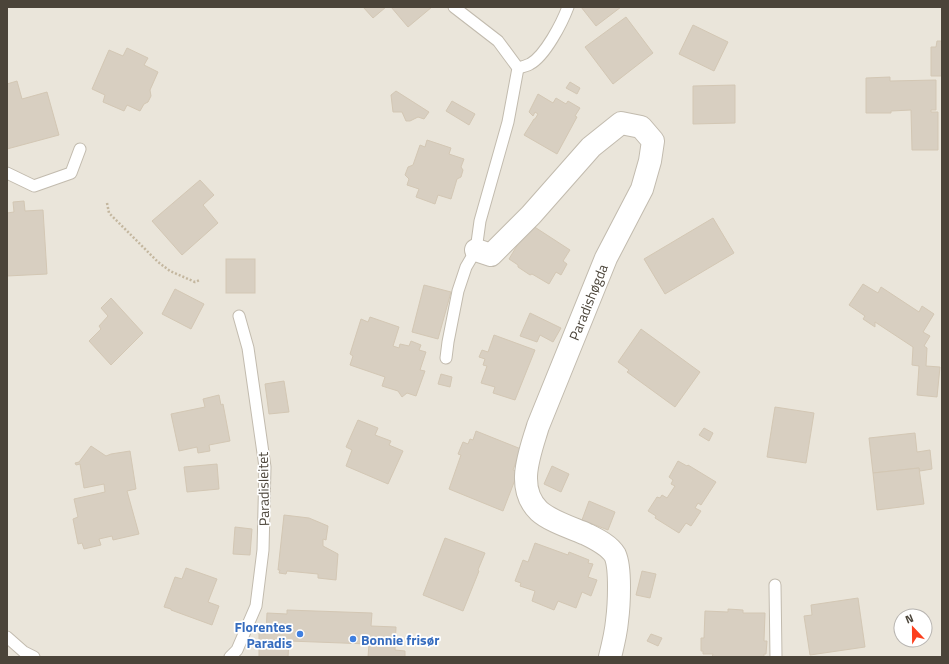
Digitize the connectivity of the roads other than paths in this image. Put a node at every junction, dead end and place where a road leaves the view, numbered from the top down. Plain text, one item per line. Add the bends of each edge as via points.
1 (454, 7) edge
2 (568, 7) edge
3 (518, 68) junction
4 (80, 149) dead end
5 (7, 173) edge
6 (476, 250) junction
7 (238, 316) dead end
8 (446, 358) dead end
9 (775, 585) dead end
10 (7, 637) edge
11 (34, 657) edge
12 (230, 657) edge
13 (610, 657) edge
14 (776, 657) edge

1 - 3 lane via 498,41
2 - 3 lane via 544,51 530,64
3 - 6 lane via 508,122 480,221
4 - 5 lane via 71,173 34,186
6 - 8 lane via 466,267 458,291
6 - 13 street, Paradishøgda via 491,255 531,215 591,147 621,124 641,126 653,140 642,189 606,258 538,426 529,454 525,480 528,496 539,511 595,539 610,549 615,556 619,574 618,622
7 - 12 lane, Paradisleitet via 248,348 265,468 263,542 256,606 237,650
9 - 14 lane
10 - 11 lane

